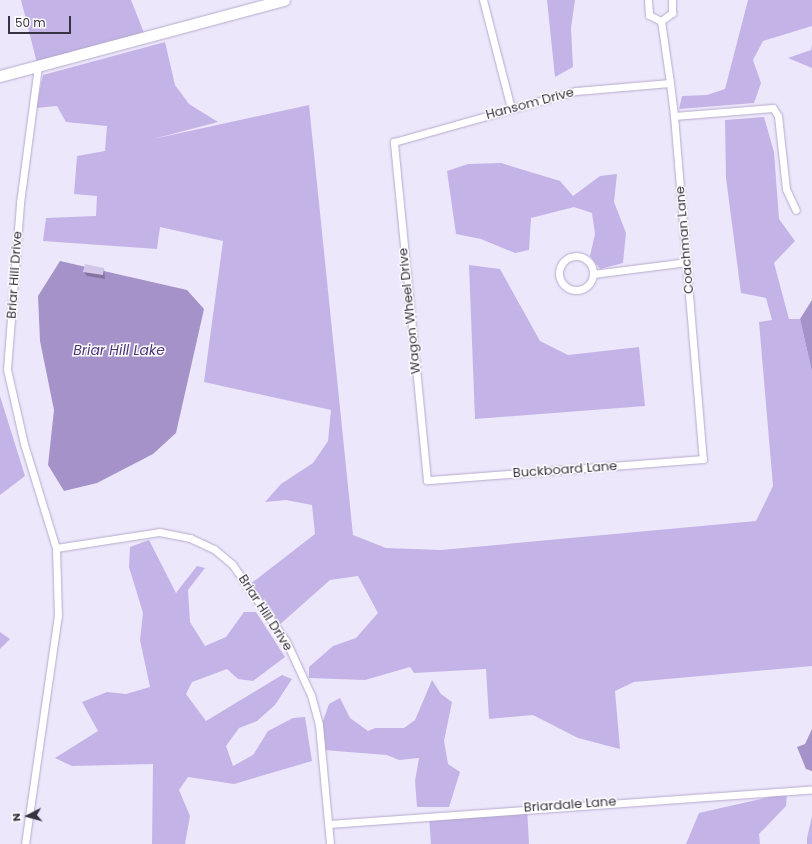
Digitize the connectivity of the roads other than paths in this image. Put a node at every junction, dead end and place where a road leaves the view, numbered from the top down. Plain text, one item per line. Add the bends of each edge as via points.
1 (284, 0) edge
2 (482, 0) edge
3 (648, 0) edge
4 (672, 0) edge
5 (661, 21) junction
6 (38, 67) junction
7 (0, 76) edge
8 (670, 83) junction
9 (511, 108) junction
10 (674, 116) junction
11 (394, 142) joint
12 (796, 210) dead end
13 (687, 262) junction
14 (592, 274) junction
15 (703, 459) joint
16 (427, 480) joint
17 (56, 548) junction
18 (812, 789) edge
19 (329, 824) junction
20 (25, 844) edge
21 (330, 844) edge

1 - 6 main road
2 - 9 street
3 - 5 street via 649,15
4 - 5 street via 672,13
5 - 8 street, Coachman Lane
6 - 7 main road
6 - 17 street, Briar Hill Drive via 20,203 7,369 24,444
8 - 9 street, Hansom Drive via 576,91
8 - 10 street, Coachman Lane
9 - 11 street, Hansom Drive
10 - 12 street via 773,108 778,116 786,189
10 - 13 street, Coachman Lane
11 - 16 street, Wagon Wheel Drive
13 - 14 street
13 - 15 street, Coachman Lane
14 - 14 street via 590,263 581,257 570,257 559,269 564,285 573,290 584,288
15 - 16 street, Buckboard Lane
17 - 19 street, Briar Hill Drive via 159,532 190,538 214,549 232,564 286,641 311,695 319,725
17 - 20 street, Briar Hill Drive via 58,616
18 - 19 street, Briardale Lane
19 - 21 street, Briar Hill Drive

